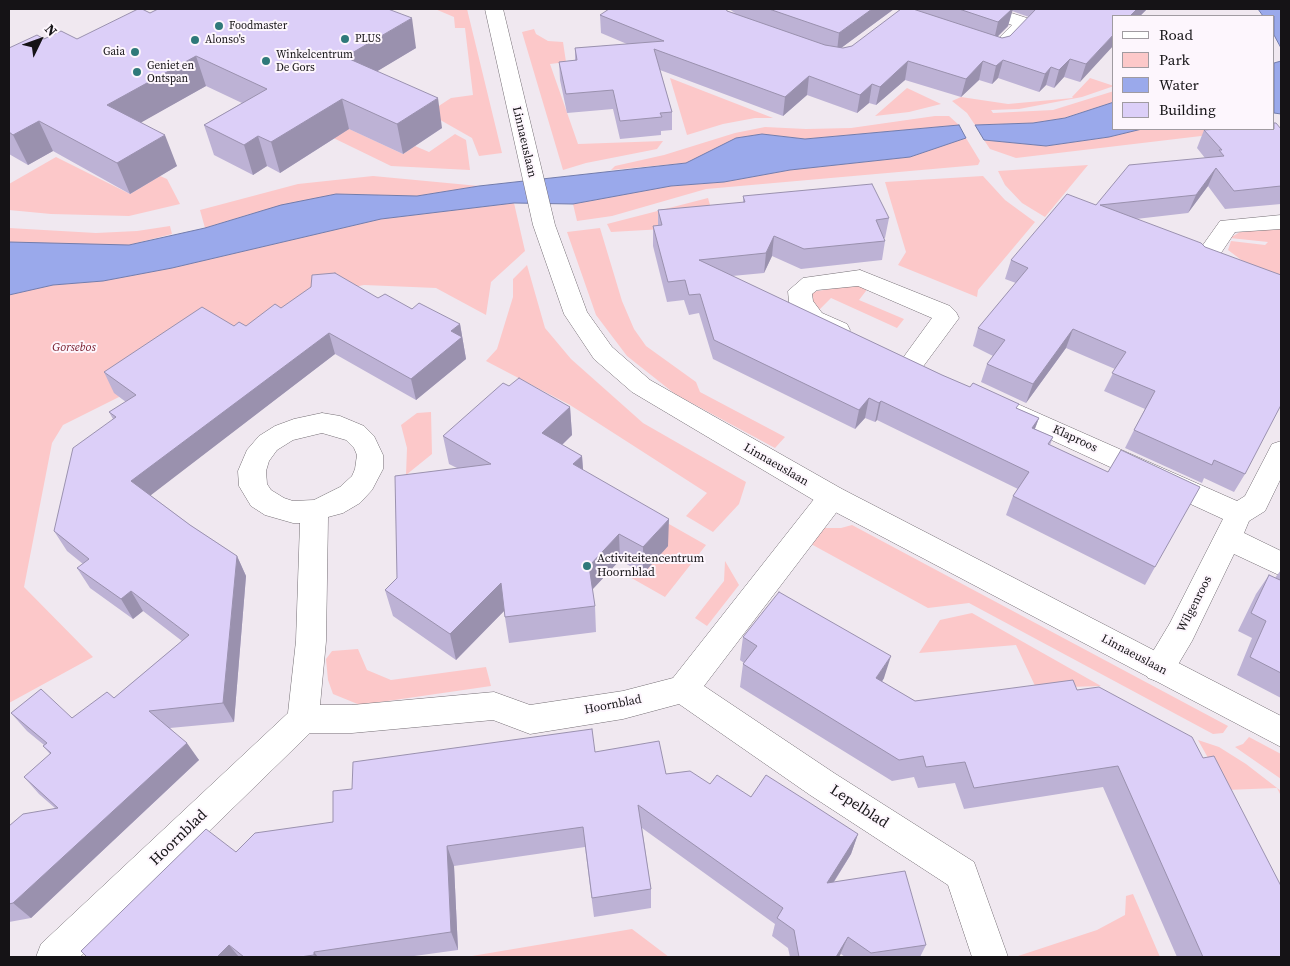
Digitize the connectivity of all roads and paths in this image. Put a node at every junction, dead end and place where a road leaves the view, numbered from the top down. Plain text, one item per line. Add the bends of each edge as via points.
1 (494, 9) edge
2 (982, 9) edge
3 (979, 42) edge
4 (1281, 222) edge
5 (1281, 287) edge
6 (858, 338) edge
7 (913, 363) edge
8 (982, 396) edge
9 (1281, 451) edge
10 (832, 497) junction
11 (314, 511) dead end
12 (1234, 526) junction
13 (1281, 564) edge
14 (1159, 668) junction
15 (683, 689) junction
16 (303, 718) junction
17 (1281, 732) edge
18 (54, 957) edge
19 (990, 957) edge

1 - 10 street, Linnaeuslaan via 544,225 576,314 603,354 641,386
2 - 3 street via 1024,23 997,49
4 - 5 street via 1228,226 1205,259
6 - 7 street via 812,319 801,302 800,291 811,283 860,278 941,312 947,318
8 - 12 street, Klaproos
9 - 12 street, Wilgenroos via 1255,503
10 - 14 street, Linnaeuslaan
10 - 15 street
11 - 16 street via 311,641
12 - 13 street
12 - 14 street, Wilgenroos via 1181,632
14 - 17 street, Linnaeuslaan
15 - 16 street, Hoornblad via 623,705 530,720 494,706 352,719
15 - 19 street, Lepelblad via 962,874
16 - 18 street, Hoornblad

